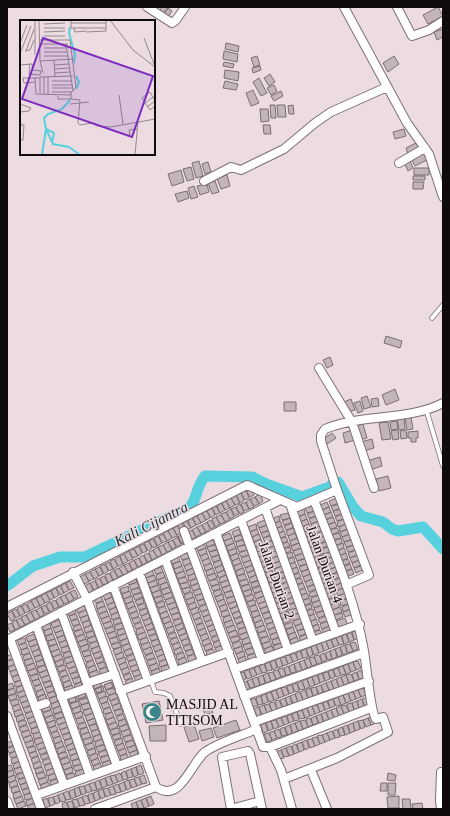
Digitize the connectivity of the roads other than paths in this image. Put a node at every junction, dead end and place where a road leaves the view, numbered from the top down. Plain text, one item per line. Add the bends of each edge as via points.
1 (147, 7) edge
2 (185, 7) edge
3 (344, 7) edge
4 (397, 7) edge
5 (443, 21) edge
6 (387, 87) junction
7 (425, 148) junction
8 (399, 163) dead end
9 (204, 181) dead end
10 (443, 197) edge
11 (443, 305) edge
12 (432, 318) dead end
13 (319, 368) dead end
14 (443, 403) edge
15 (426, 408) junction
16 (352, 422) junction
17 (443, 466) edge
18 (374, 488) dead end
19 (337, 489) junction
20 (280, 500) junction
21 (314, 500) junction
22 (290, 504) junction
23 (265, 508) junction
24 (241, 520) junction
25 (184, 531) dead end
26 (216, 533) junction
27 (191, 546) junction
28 (164, 559) junction
29 (73, 572) junction
30 (139, 572) junction
31 (346, 584) junction
32 (113, 585) junction
33 (87, 599) junction
34 (7, 607) edge
35 (61, 612) junction
36 (360, 624) junction
37 (36, 625) junction
38 (336, 633) junction
39 (9, 640) edge
40 (313, 641) junction
41 (288, 650) junction
42 (229, 652) junction
43 (364, 653) junction
44 (262, 660) junction
45 (202, 661) junction
46 (235, 669) junction
47 (175, 672) junction
48 (114, 674) junction
49 (149, 681) junction
50 (369, 681) junction
51 (85, 686) junction
52 (120, 692) junction
53 (244, 696) junction
54 (61, 697) junction
55 (46, 703) dead end
56 (34, 707) junction
57 (371, 708) junction
58 (7, 718) edge
59 (181, 724) dead end
60 (255, 726) junction
61 (270, 747) junction
62 (146, 756) junction
63 (117, 766) junction
64 (311, 770) junction
65 (441, 772) dead end
66 (90, 776) junction
67 (284, 779) junction
68 (64, 785) junction
69 (156, 787) junction
70 (37, 795) junction
71 (261, 805) edge
72 (42, 809) edge
73 (95, 809) edge
74 (231, 809) edge
75 (292, 809) edge
76 (326, 809) edge
77 (441, 809) edge

1 - 2 street via 172,22
3 - 6 street
4 - 5 street via 412,36 429,30
6 - 7 street via 407,123
6 - 9 street via 326,116 284,149 241,170 231,167
7 - 8 street
7 - 10 street
11 - 12 lane
13 - 16 street
14 - 15 street
15 - 16 street
15 - 17 lane
16 - 18 street
16 - 19 street via 325,429 322,435 321,441
19 - 21 street
19 - 31 street via 369,575
20 - 22 street
20 - 23 street
20 - 29 street via 247,485
21 - 22 street via 297,507
21 - 31 street
22 - 38 street, Jalan Durian 4
23 - 24 street
23 - 40 street
24 - 26 street
24 - 41 street, Jalan Durian 2
25 - 27 street
26 - 27 street
26 - 44 street
27 - 28 street
27 - 42 street
28 - 30 street
28 - 45 street
29 - 33 street
29 - 34 street
30 - 32 street
30 - 47 street
31 - 36 street
32 - 33 street
32 - 49 street
33 - 35 street
33 - 48 street
35 - 37 street
35 - 51 street
36 - 38 street
36 - 43 street
37 - 39 street
37 - 54 street
38 - 40 street
39 - 56 street
40 - 41 street
41 - 44 street
42 - 45 street
42 - 46 street
43 - 50 street
43 - 53 street
44 - 46 street
45 - 47 street
46 - 53 street
47 - 49 street
48 - 51 street
48 - 52 street
49 - 52 street
49 - 59 lane via 155,692 170,696
50 - 57 street
50 - 60 street
51 - 54 street
51 - 63 street
52 - 62 street
53 - 60 street
54 - 66 street
55 - 56 street
56 - 68 street
57 - 61 street
57 - 64 street via 375,719 383,717 388,732
58 - 70 street
60 - 61 street via 263,747
60 - 69 street via 206,751 187,778 177,787 162,791
61 - 67 street
62 - 63 street
62 - 69 street
63 - 66 street
64 - 67 street
64 - 76 street
65 - 77 street
66 - 68 street
67 - 75 street
68 - 70 street
69 - 73 street
70 - 72 street
71 - 74 street
71 - 74 street via 248,751 222,756

